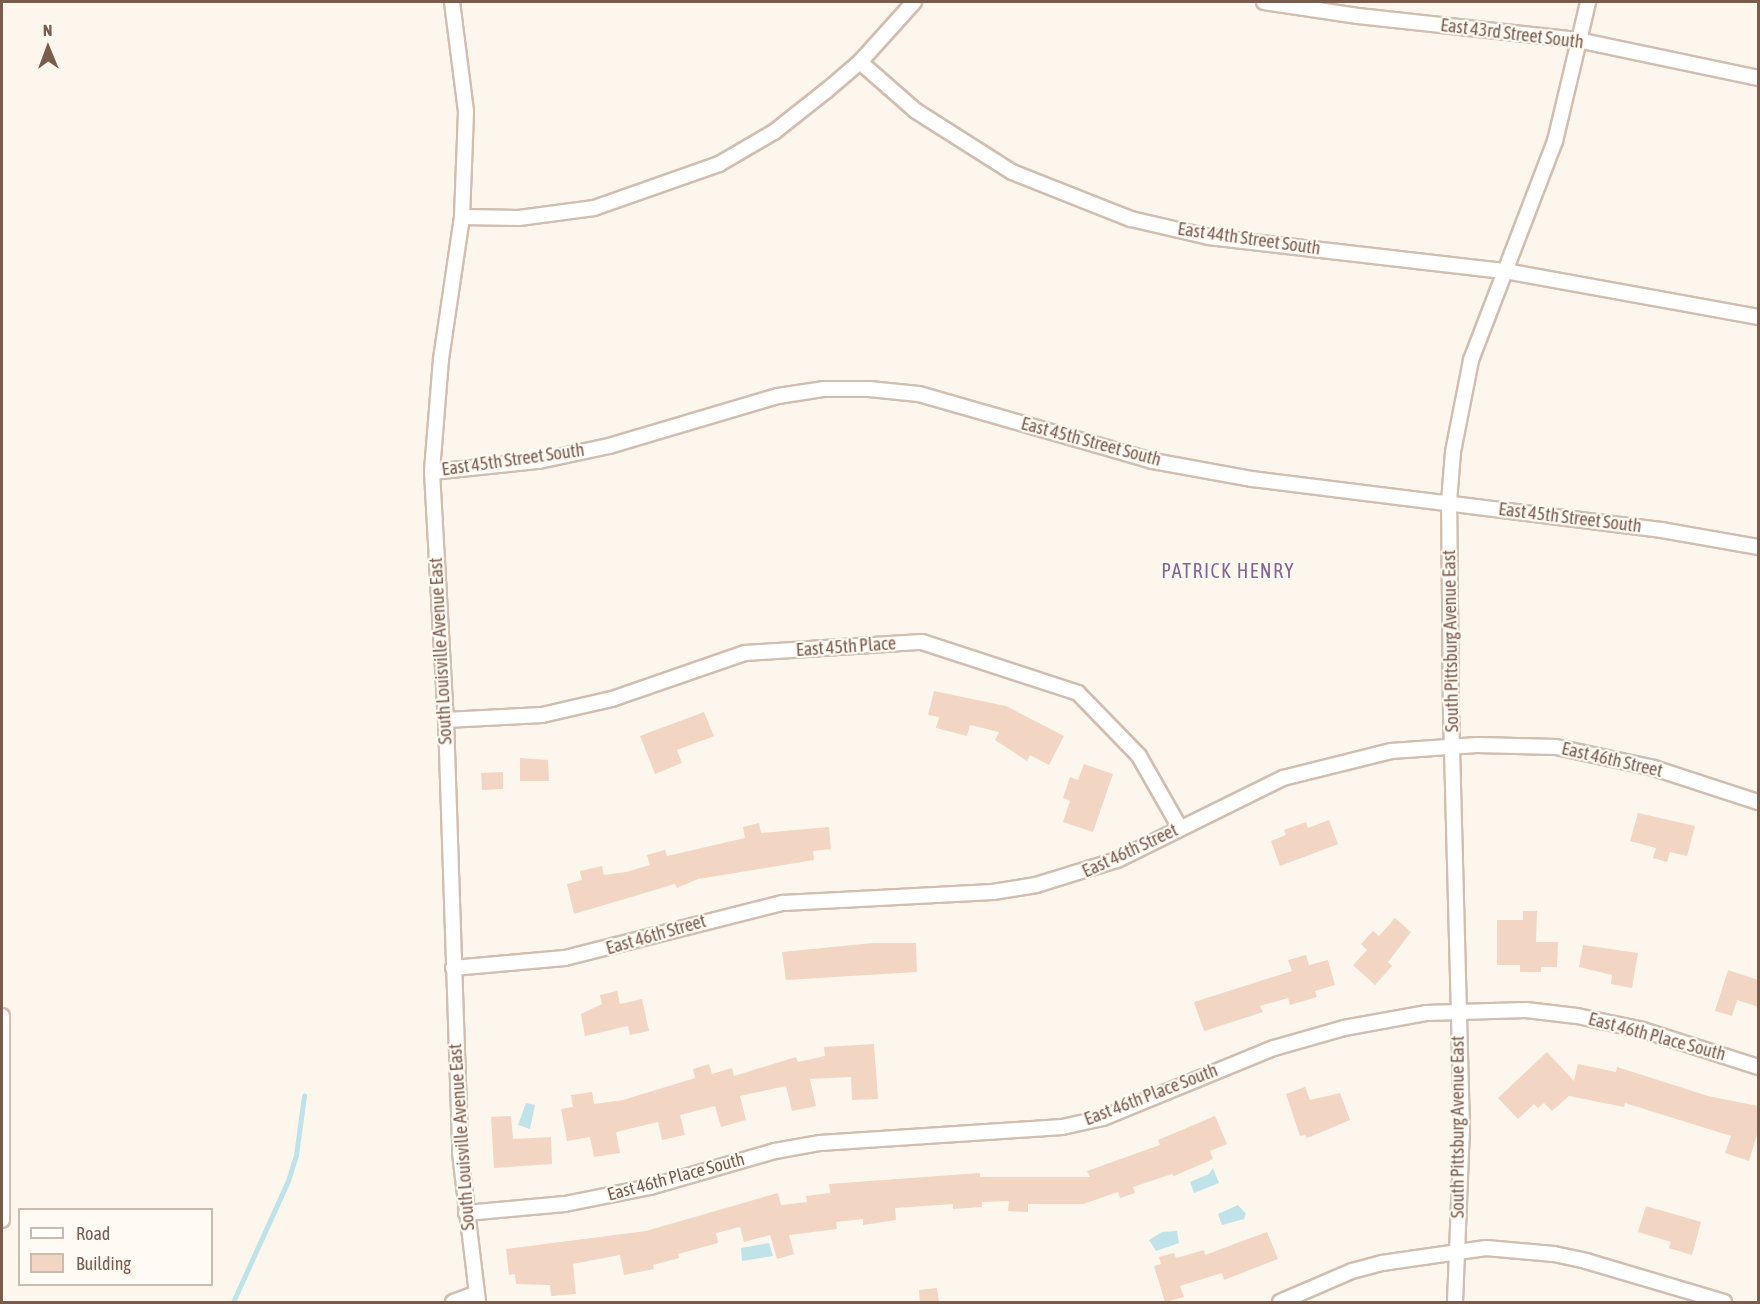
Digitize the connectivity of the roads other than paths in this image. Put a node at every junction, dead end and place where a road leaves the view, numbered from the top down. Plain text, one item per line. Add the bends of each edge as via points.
1 (452, 2) edge
2 (914, 2) edge
3 (1264, 2) edge
4 (1588, 2) edge
5 (1578, 40) junction
6 (860, 62) junction
7 (1758, 78) edge
8 (462, 218) junction
9 (1505, 271) junction
10 (1758, 317) edge
11 (432, 472) junction
12 (1449, 502) junction
13 (1758, 548) edge
14 (446, 720) junction
15 (1452, 746) junction
16 (1758, 802) edge
17 (1180, 828) junction
18 (453, 968) junction
19 (1458, 1009) junction
20 (2, 1016) edge
21 (2, 1023) edge
22 (1758, 1067) edge
23 (466, 1213) junction
24 (2, 1221) edge
25 (1457, 1250) junction
26 (476, 1298) edge
27 (453, 1302) edge
28 (1280, 1302) edge
29 (1455, 1302) edge
30 (1724, 1302) edge

1 - 8 street, South Louisville Avenue East via 466,112
2 - 6 street
3 - 5 street, East 43rd Street South
4 - 5 street, South Pittsburg Avenue East
5 - 7 street, East 43rd Street South
5 - 9 street, South Pittsburg Avenue East via 1555,141
6 - 8 street via 774,132 710,168 594,208 519,218
6 - 9 street, East 44th Street South via 916,111 1012,172 1131,219 1209,237
8 - 11 street, South Louisville Avenue East via 441,359
9 - 10 street, East 44th Street South
9 - 12 street, South Pittsburg Avenue East via 1471,360 1462,398
11 - 12 street, East 45th Street South via 539,461 609,446 778,396 824,389 869,389 920,394 1153,461 1251,479
11 - 14 street, South Louisville Avenue East
12 - 13 street, East 45th Street South via 1708,536
12 - 15 street, South Pittsburg Avenue East
14 - 17 street, East 45th Place via 554,712 612,699 745,653 922,642 1078,693 1139,756
14 - 18 street, South Louisville Avenue East
15 - 16 street, East 46th Street via 1545,746 1608,756
15 - 17 street, East 46th Street via 1391,751 1283,778
15 - 19 street, South Pittsburg Avenue East
17 - 18 street, East 46th Street via 1117,860 1036,885 993,892 783,903 565,958
18 - 23 street, South Louisville Avenue East
19 - 22 street, East 46th Place South via 1577,1016 1643,1030
19 - 23 street, East 46th Place South via 1344,1028 1274,1048 1103,1118 1062,1127 820,1143 775,1151 608,1196
19 - 25 street, South Pittsburg Avenue East via 1462,1130
20 - 21 street
21 - 24 street
23 - 26 street, South Louisville Avenue East
25 - 28 street via 1352,1271
25 - 29 street, South Pittsburg Avenue East
25 - 30 street via 1554,1254
26 - 27 street

